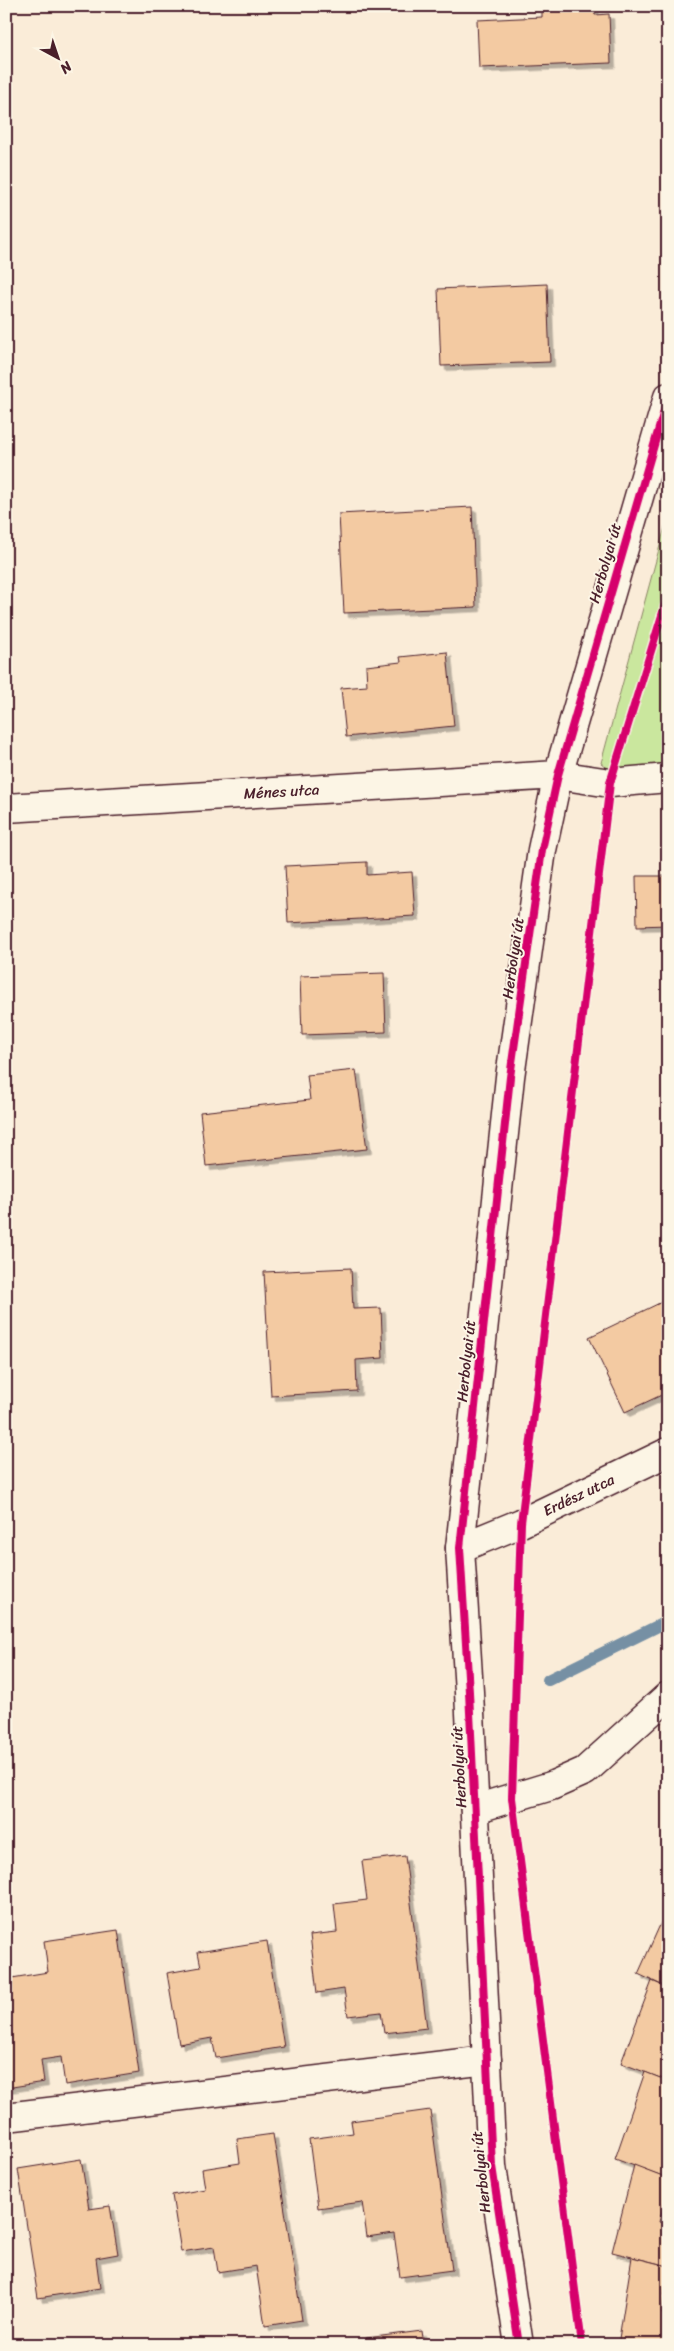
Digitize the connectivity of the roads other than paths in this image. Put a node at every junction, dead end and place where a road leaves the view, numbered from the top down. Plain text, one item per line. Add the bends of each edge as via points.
1 (668, 397) edge
2 (558, 775) junction
3 (668, 778) edge
4 (6, 808) edge
5 (668, 1452) edge
6 (460, 1548) junction
7 (668, 1696) edge
8 (475, 1809) junction
9 (487, 2060) junction
10 (6, 2117) edge
11 (519, 2345) edge

1 - 2 street, Herbolyai út
2 - 3 street, Ménes utca via 610,783
2 - 4 street, Ménes utca
2 - 6 street, Herbolyai út via 542,850 510,1077
5 - 6 street, Erdész utca via 521,1523
6 - 8 street, Herbolyai út
7 - 8 street, Herbolyai út via 586,1771 551,1786
8 - 9 street, Herbolyai út
9 - 10 street
9 - 11 street, Herbolyai út via 492,2166

